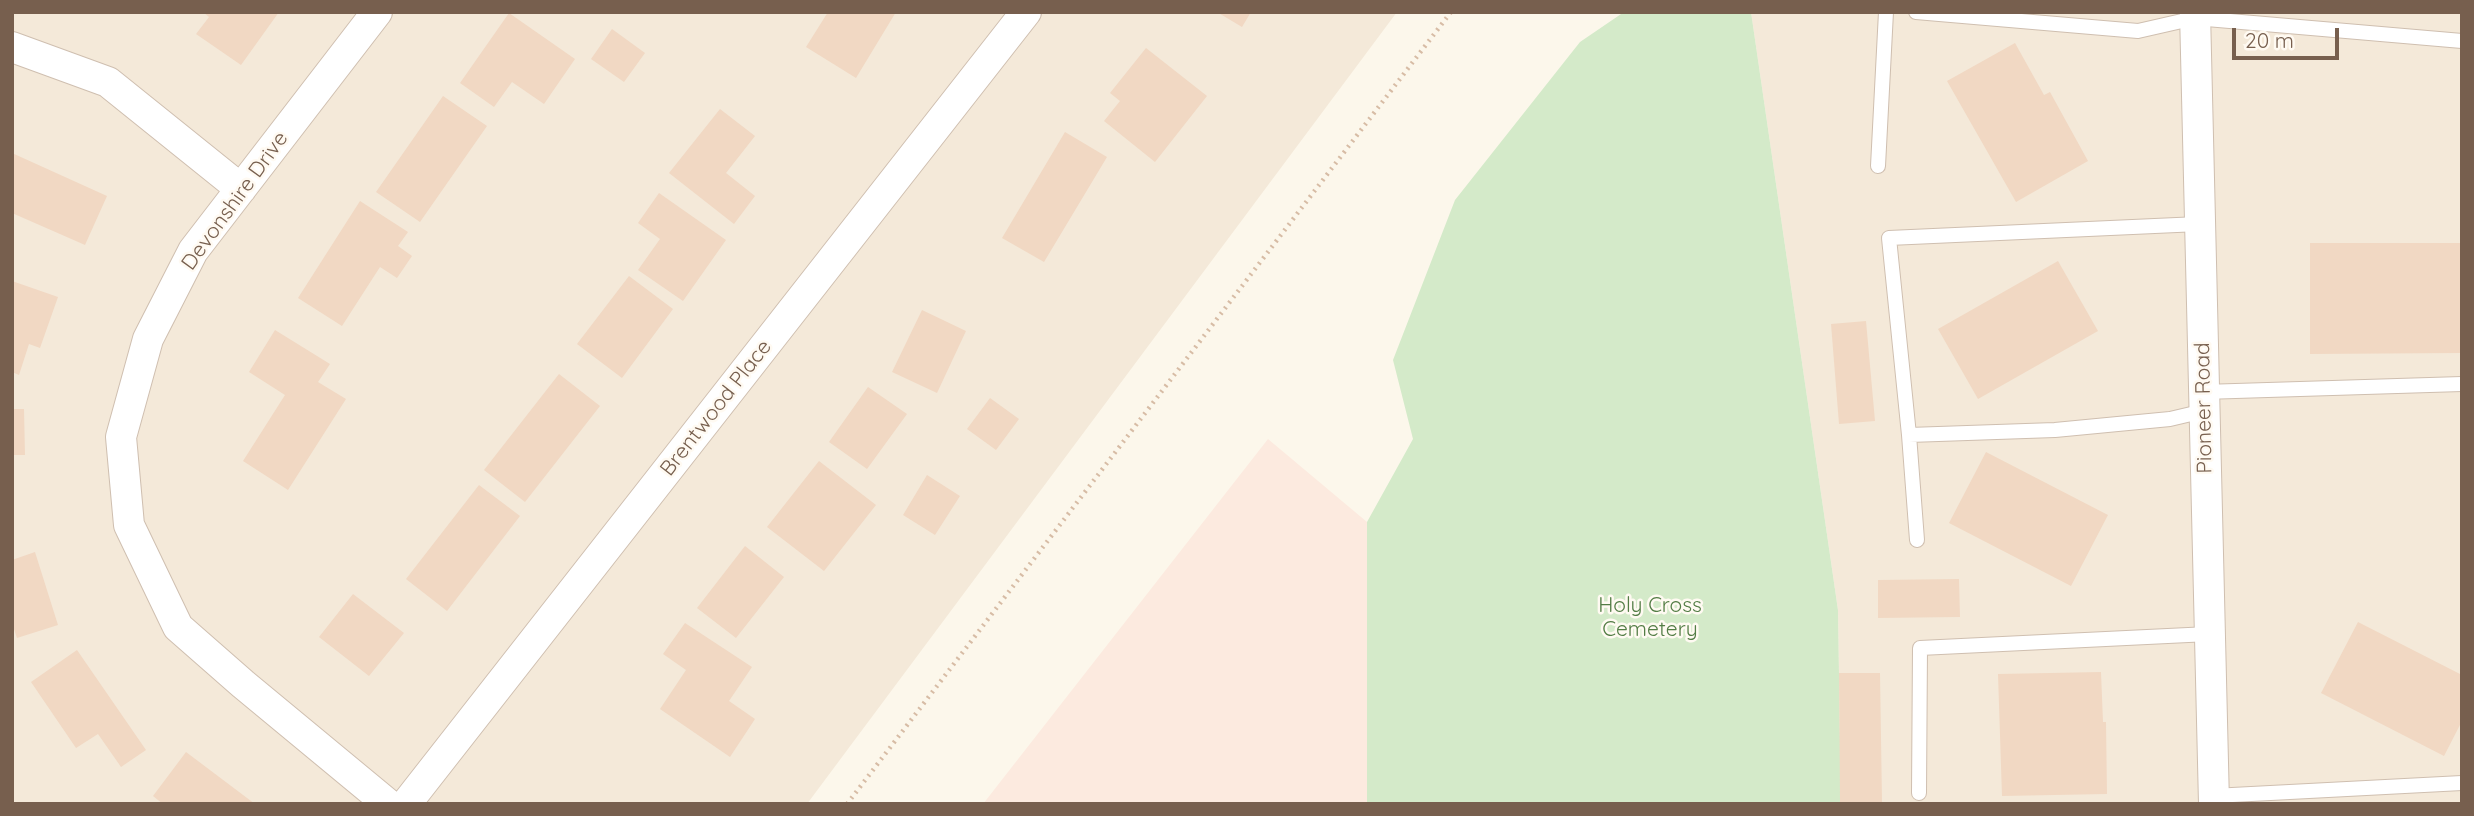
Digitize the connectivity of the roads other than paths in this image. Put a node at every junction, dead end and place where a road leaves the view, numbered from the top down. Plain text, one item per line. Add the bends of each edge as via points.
1 (377, 12) edge
2 (1026, 12) edge
3 (1886, 12) edge
4 (1916, 12) edge
5 (2195, 15) edge
6 (2462, 41) edge
7 (12, 47) edge
8 (1878, 166) dead end
9 (241, 189) junction
10 (2199, 224) junction
11 (2462, 384) edge
12 (2203, 402) junction
13 (1909, 435) junction
14 (1917, 541) dead end
15 (2209, 634) junction
16 (2462, 782) edge
17 (1919, 793) dead end
18 (2213, 800) edge
19 (388, 804) edge
20 (406, 804) edge

1 - 9 street, Devonshire Drive
2 - 20 street, Brentwood Place
3 - 8 lane
4 - 5 lane via 2138,32
5 - 6 lane
5 - 10 street, Pioneer Road
7 - 9 street via 108,82
9 - 19 street, Devonshire Drive via 193,251 148,339 121,437 129,524 178,627
10 - 12 street, Pioneer Road
10 - 13 lane via 1889,238
11 - 12 lane
12 - 13 lane via 2170,419 2055,430
12 - 15 street, Pioneer Road
13 - 14 lane
15 - 17 lane via 1920,648
15 - 18 street, Pioneer Road
16 - 18 lane

